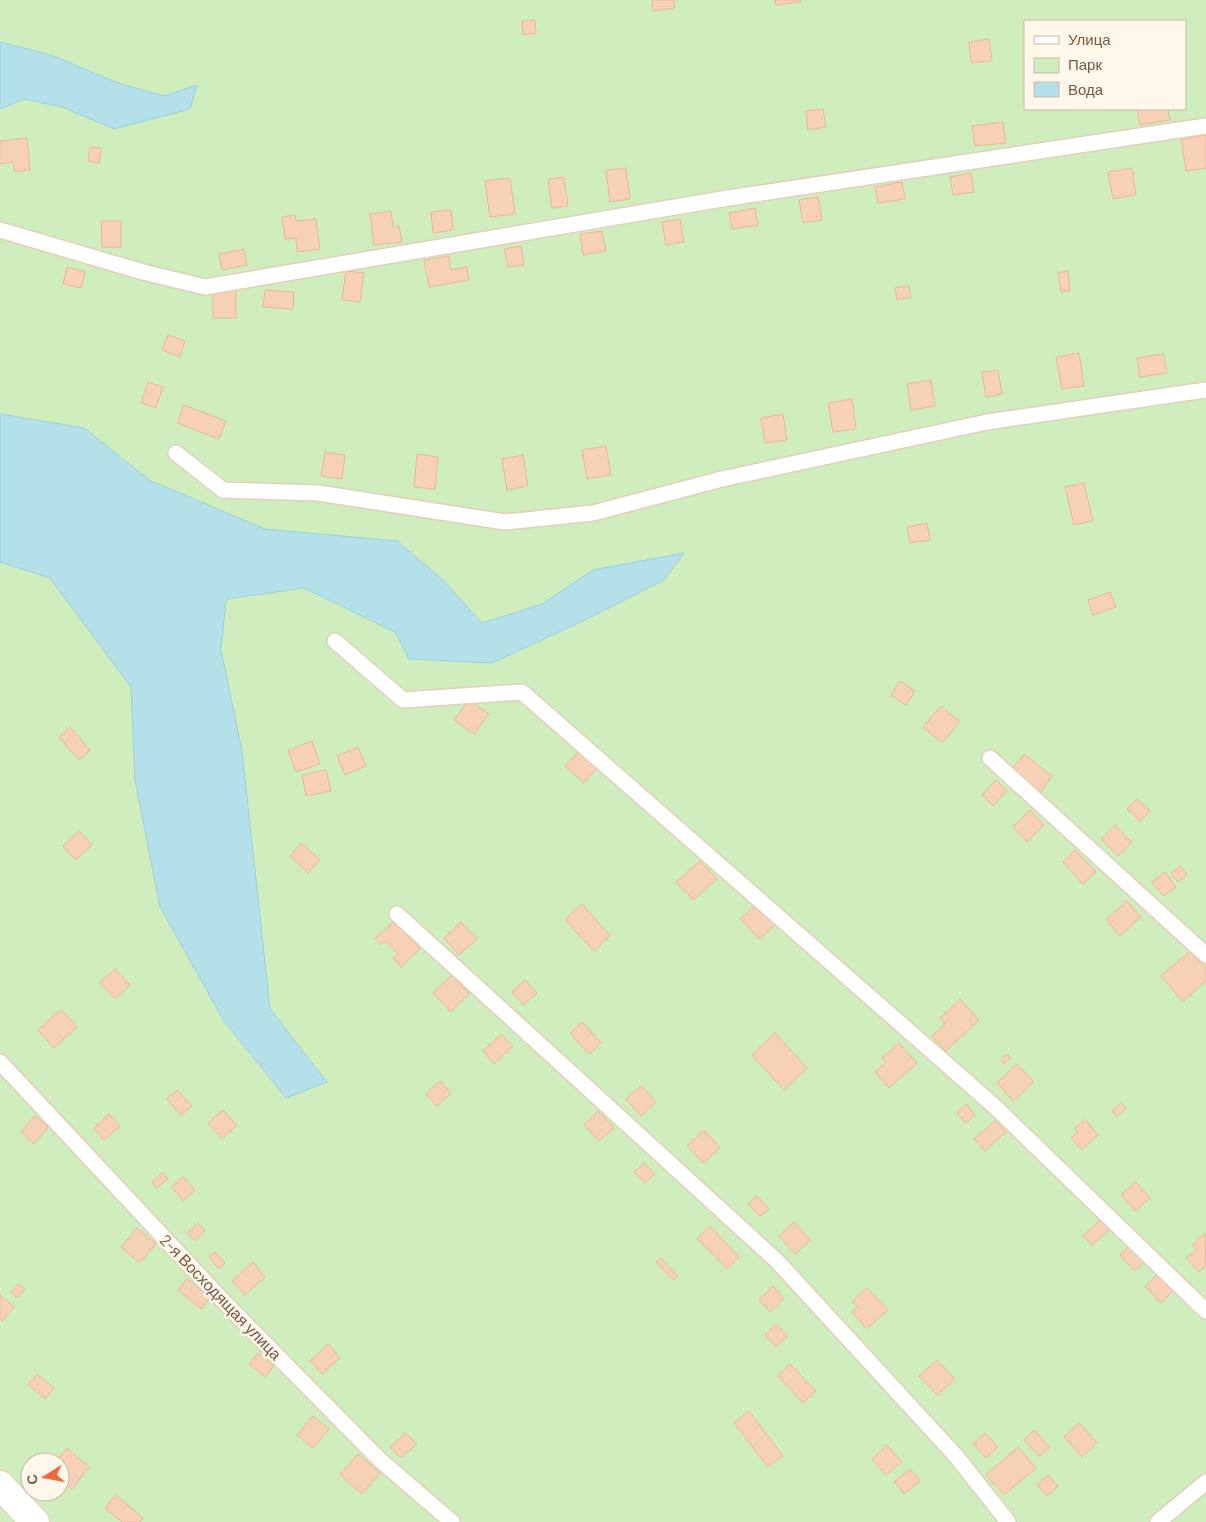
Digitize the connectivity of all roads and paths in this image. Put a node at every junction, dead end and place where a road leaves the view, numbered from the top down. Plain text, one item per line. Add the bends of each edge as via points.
1 (1206, 126) edge
2 (0, 230) edge
3 (1206, 390) edge
4 (176, 453) dead end
5 (335, 641) dead end
6 (990, 758) dead end
7 (397, 914) dead end
8 (1206, 956) edge
9 (0, 1062) edge
10 (1206, 1311) edge
11 (1206, 1482) edge
12 (0, 1485) edge
13 (35, 1522) edge
14 (452, 1522) edge
15 (1008, 1522) edge
16 (1158, 1522) edge

1 - 2 lane via 722,199 205,287
3 - 4 lane via 987,422 722,478 594,513 505,522 318,493 222,490
5 - 10 lane via 403,700 522,692 992,1104
6 - 8 lane
7 - 15 lane via 778,1261 956,1456
9 - 14 lane, 2-я Восходящая улица via 247,1325 380,1460
11 - 16 lane
12 - 13 street

